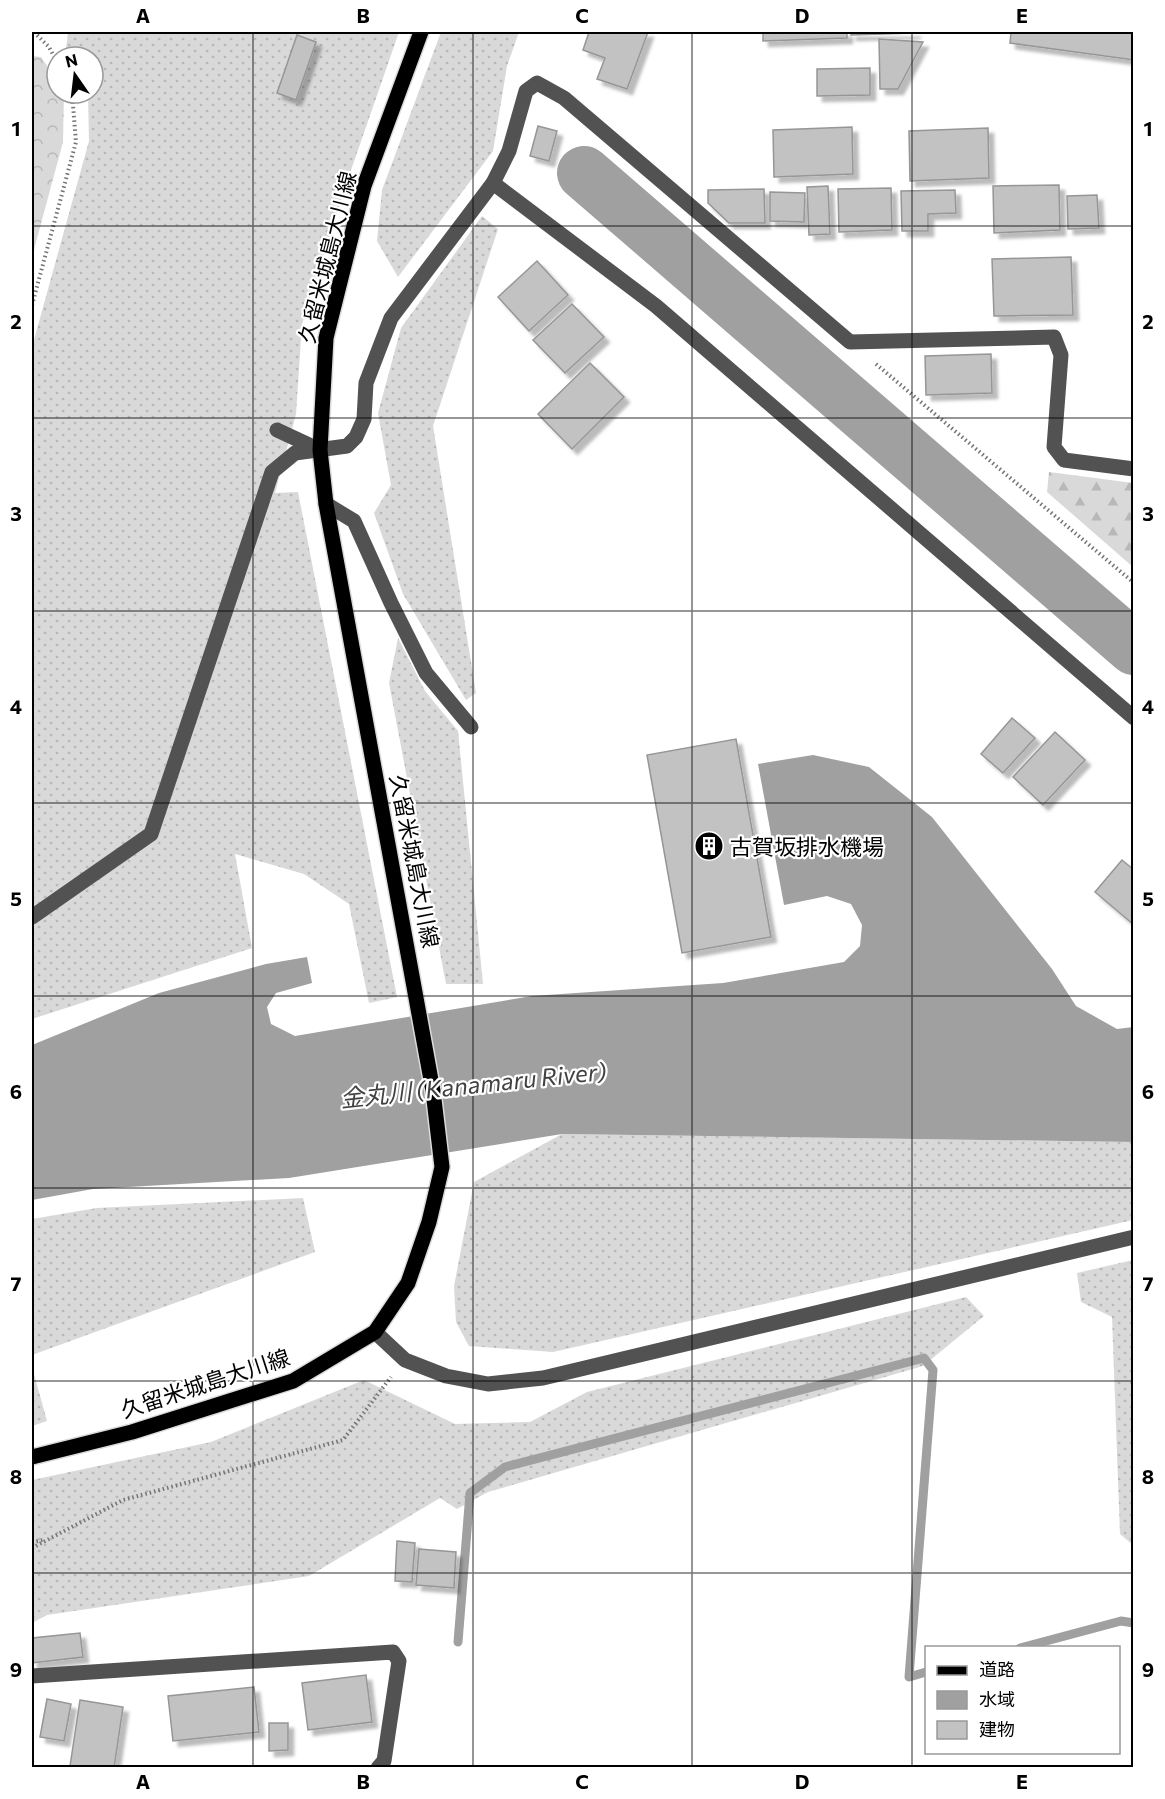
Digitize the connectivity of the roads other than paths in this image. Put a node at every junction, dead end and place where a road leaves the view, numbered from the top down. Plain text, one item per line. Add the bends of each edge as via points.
1 (421, 32) edge
2 (493, 183) junction
3 (277, 430) dead end
4 (320, 450) junction
5 (1134, 469) edge
6 (326, 504) junction
7 (1134, 718) edge
8 (471, 727) dead end
9 (32, 917) edge
10 (1134, 1237) edge
11 (375, 1332) junction
12 (32, 1456) edge
13 (32, 1676) edge
14 (378, 1767) edge

1 - 4 main road, 久留米城島大川線 via 364,186 326,338
2 - 4 street via 390,318 366,383 364,419 356,437 347,446
2 - 5 street via 509,150 526,91 537,83 564,98 850,342 1054,337 1061,355 1054,447 1064,460
2 - 7 street via 656,306
3 - 4 street
4 - 6 main road, 久留米城島大川線
4 - 9 street via 296,453 272,472 151,834
6 - 8 street via 354,521 426,673
6 - 11 main road, 久留米城島大川線 via 433,1090 442,1167 408,1283
10 - 11 street via 543,1378 488,1384 446,1377 405,1360
11 - 12 main road, 久留米城島大川線 via 293,1381 132,1432
13 - 14 street via 393,1652 399,1660 384,1761

